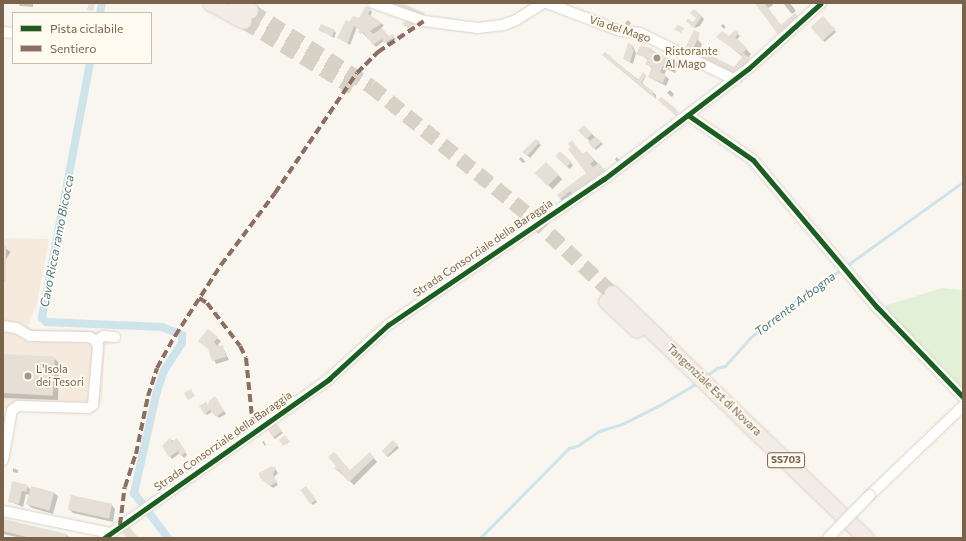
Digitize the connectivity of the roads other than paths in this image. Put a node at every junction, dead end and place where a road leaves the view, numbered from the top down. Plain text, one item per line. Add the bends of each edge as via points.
1 (210, 3) edge
2 (236, 3) edge
3 (373, 3) edge
4 (543, 3) edge
5 (547, 3) edge
6 (821, 3) edge
7 (735, 80) junction
8 (688, 115) junction
9 (609, 297) tunnel mouth
10 (3, 326) edge
11 (116, 337) dead end
12 (96, 341) junction
13 (699, 382) junction
14 (963, 397) edge
15 (963, 406) edge
16 (3, 460) edge
17 (3, 511) edge
18 (107, 535) edge
19 (828, 538) edge
20 (851, 538) edge
21 (866, 538) edge

1 - 2 highway via 247,16
3 - 4 street via 424,21 478,28 504,25
5 - 7 street, Via del Mago via 620,31 640,33
6 - 7 street, Strada Consorziale della Baraggia
7 - 8 street, Strada Consorziale della Baraggia
8 - 14 street via 753,160 877,307
8 - 18 street, Strada Consorziale della Baraggia via 604,179 388,325 329,380
9 - 13 highway, Tangenziale Est di Novara / SS703
10 - 12 street via 16,328 30,336 89,337
11 - 12 street via 104,336
12 - 16 street via 98,346 93,405 88,408 18,406 12,410
13 - 20 highway, Tangenziale Est di Novara / SS703
13 - 21 highway, Tangenziale Est di Novara / SS703
15 - 19 street, bridge
17 - 18 street

